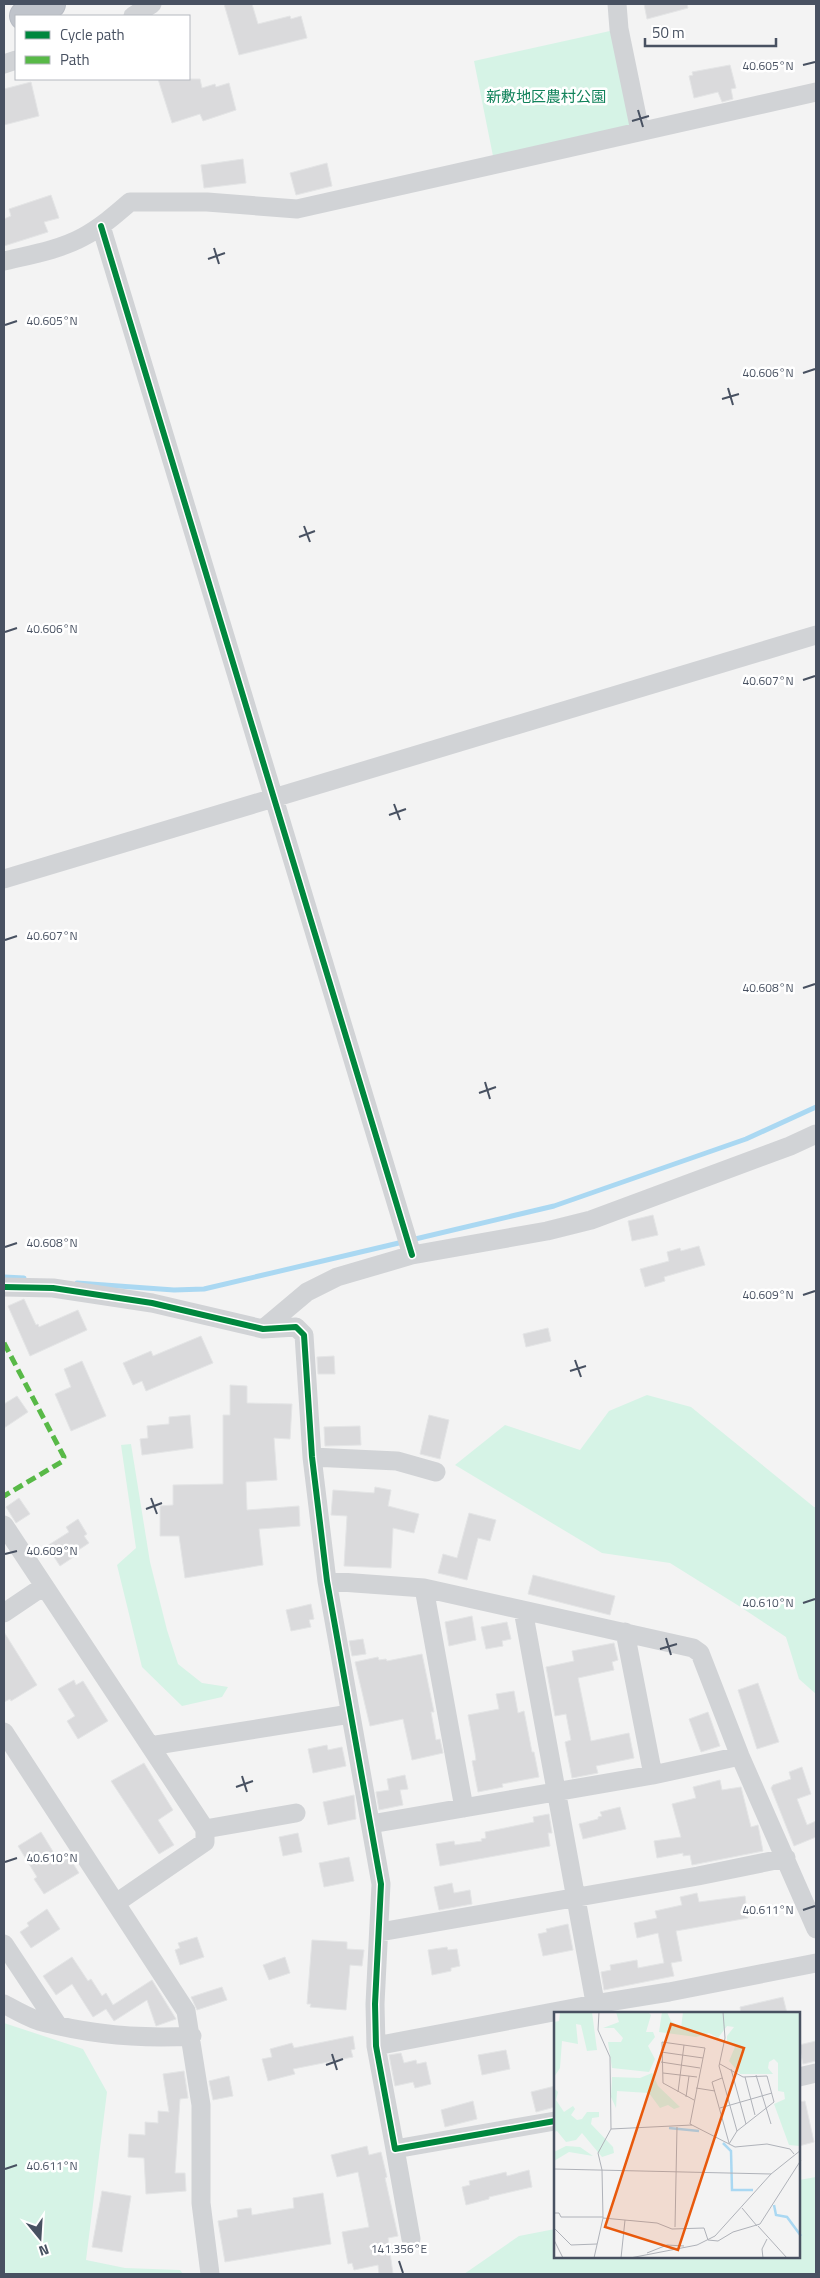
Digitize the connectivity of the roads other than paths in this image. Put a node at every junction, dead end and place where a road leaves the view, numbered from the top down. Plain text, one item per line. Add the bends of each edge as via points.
1 (51, 4) edge
2 (152, 4) edge
3 (617, 4) edge
4 (26, 15) edge
5 (135, 15) edge
6 (816, 92) edge
7 (640, 131) junction
8 (101, 226) junction
9 (4, 261) edge
10 (816, 635) edge
11 (274, 797) junction
12 (4, 879) edge
13 (816, 1134) edge
14 (412, 1255) junction
15 (4, 1287) edge
16 (263, 1329) junction
17 (312, 1457) junction
18 (436, 1472) dead end
19 (4, 1525) edge
20 (327, 1581) junction
21 (44, 1586) junction
22 (424, 1588) junction
23 (523, 1610) junction
24 (4, 1613) edge
25 (625, 1632) junction
26 (350, 1714) junction
27 (4, 1732) edge
28 (150, 1746) junction
29 (740, 1756) junction
30 (654, 1775) junction
31 (557, 1792) junction
32 (464, 1808) junction
33 (296, 1812) dead end
34 (371, 1824) junction
35 (205, 1829) junction
36 (786, 1858) junction
37 (576, 1898) junction
38 (116, 1903) junction
39 (816, 1929) edge
40 (380, 1932) junction
41 (4, 1944) edge
42 (816, 1963) edge
43 (4, 2004) edge
44 (596, 2008) edge
45 (573, 2012) edge
46 (554, 2015) edge
47 (57, 2024) junction
48 (192, 2036) junction
49 (376, 2046) junction
50 (816, 2073) edge
51 (800, 2077) edge
52 (554, 2121) edge
53 (394, 2149) junction
54 (411, 2239) dead end
55 (210, 2274) edge

1 - 4 highway
2 - 5 street
3 - 7 street
6 - 7 street
7 - 8 street via 297,209 207,202 130,202
8 - 9 street via 81,238
8 - 11 street
10 - 11 street
11 - 12 street
11 - 14 street
13 - 14 street via 591,1220 547,1232
14 - 16 street via 337,1277 307,1292
15 - 16 street via 53,1288 152,1303
16 - 17 street via 296,1327 304,1335
17 - 18 street via 397,1461
17 - 20 street
19 - 21 street
20 - 22 street
20 - 26 street
21 - 24 street
21 - 28 street
22 - 23 street
22 - 32 street
23 - 25 street
23 - 31 street
25 - 29 street via 693,1648 700,1653
25 - 30 street
26 - 28 street
26 - 34 street
27 - 38 street
28 - 35 street
29 - 30 street
29 - 36 street
30 - 31 street
31 - 32 street
31 - 37 street
32 - 34 street
33 - 35 street
34 - 40 street via 381,1884
35 - 38 street via 205,1842
36 - 37 street
36 - 39 street
37 - 40 street
37 - 44 street
38 - 48 street via 186,2011
40 - 49 street
41 - 47 street
42 - 44 street
43 - 47 street via 37,2020
44 - 45 street
46 - 49 street
47 - 48 street via 162,2038
48 - 55 street via 201,2105 200,2203
49 - 53 street
50 - 51 street
52 - 53 street
53 - 54 street

